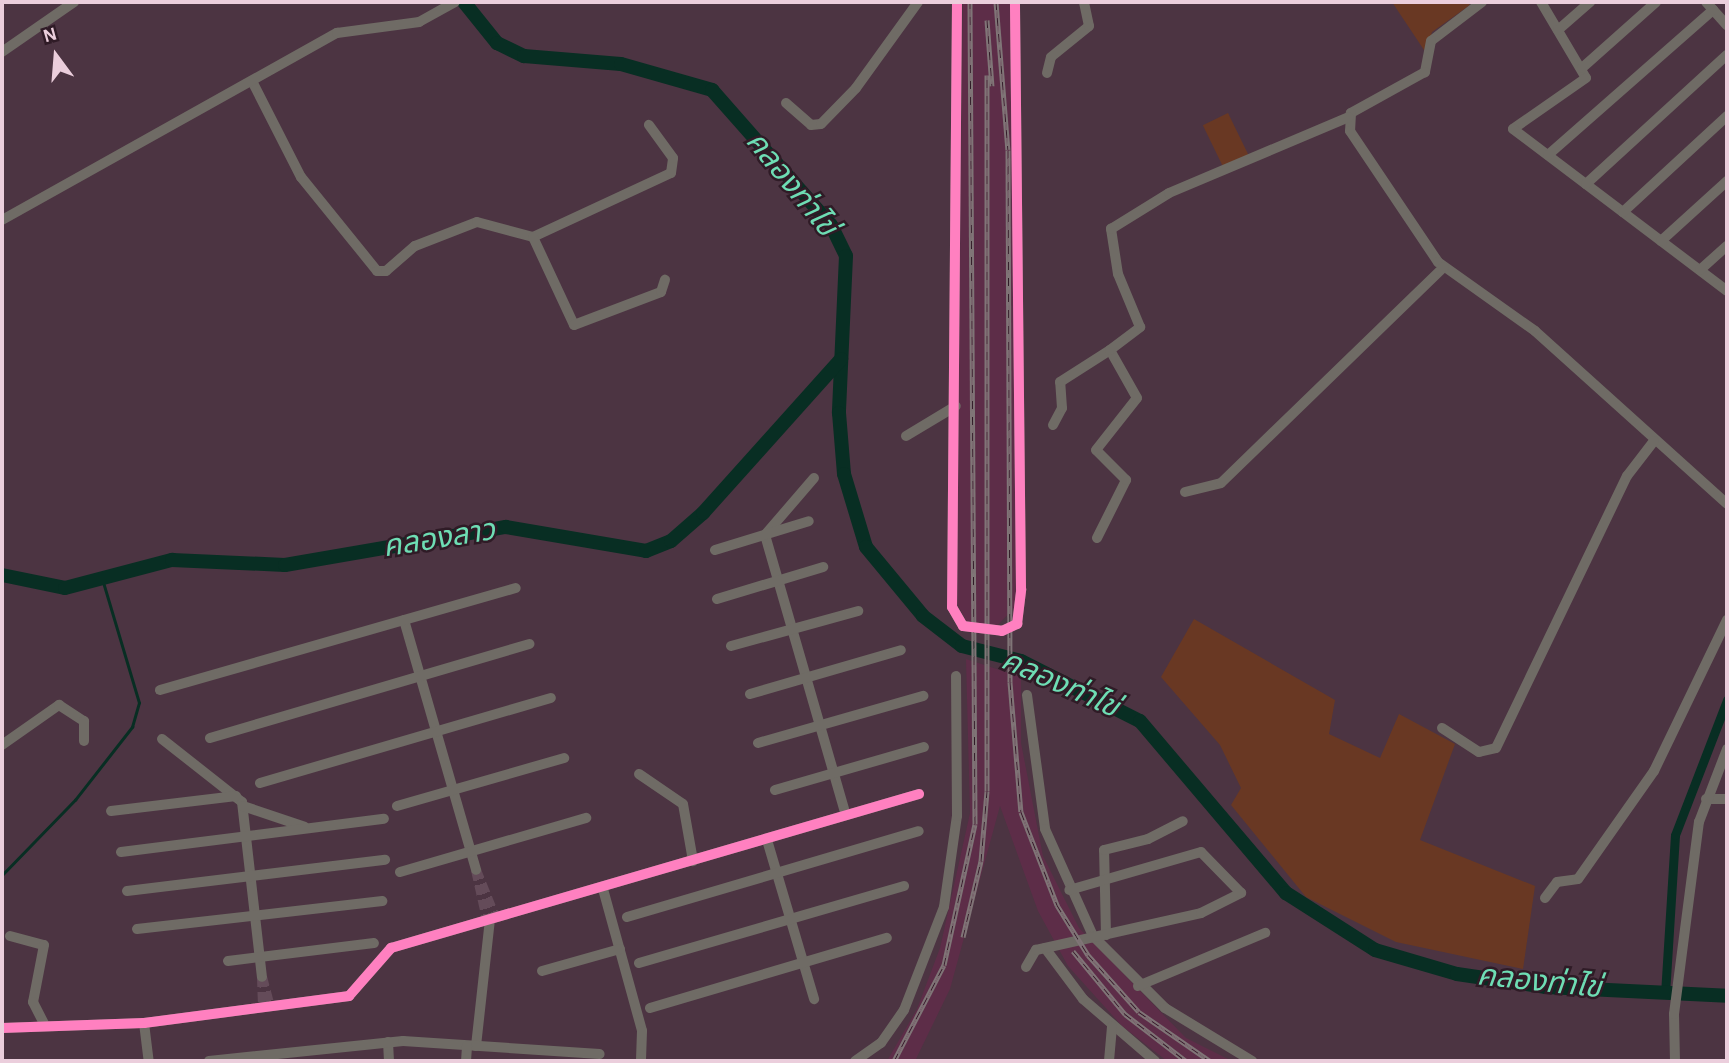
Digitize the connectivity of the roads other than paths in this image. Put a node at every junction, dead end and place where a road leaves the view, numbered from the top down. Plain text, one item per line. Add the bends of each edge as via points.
1 (74, 2) edge
2 (454, 2) edge
3 (918, 2) edge
4 (957, 2) edge
5 (1015, 2) edge
6 (1084, 2) edge
7 (1482, 2) edge
8 (1541, 2) edge
9 (1590, 2) edge
10 (1656, 2) edge
11 (1710, 6) edge
12 (1727, 25) edge
13 (1558, 30) junction
14 (2, 52) edge
15 (1727, 55) edge
16 (1582, 68) junction
17 (1047, 73) dead end
18 (252, 81) junction
19 (786, 103) dead end
20 (1727, 116) edge
21 (1349, 117) junction
22 (649, 125) dead end
23 (1548, 155) junction
24 (1727, 181) edge
25 (1586, 184) junction
26 (1623, 212) junction
27 (2, 220) edge
28 (533, 237) junction
29 (1661, 241) junction
30 (1727, 246) edge
31 (1444, 267) junction
32 (1700, 270) junction
33 (665, 280) dead end
34 (1727, 291) edge
35 (1110, 350) junction
36 (956, 406) junction
37 (1053, 425) dead end
38 (906, 436) dead end
39 (1654, 441) junction
40 (814, 478) dead end
41 (1185, 492) dead end
42 (1727, 504) edge
43 (809, 521) dead end
44 (765, 535) junction
45 (1097, 538) dead end
46 (715, 550) dead end
47 (823, 568) dead end
48 (778, 581) junction
49 (516, 588) dead end
50 (717, 599) dead end
51 (858, 611) dead end
52 (404, 620) junction
53 (1727, 620) edge
54 (792, 629) junction
55 (529, 644) dead end
56 (731, 646) dead end
57 (901, 650) dead end
58 (420, 676) junction
59 (956, 676) dead end
60 (807, 679) junction
61 (160, 690) dead end
62 (750, 694) dead end
63 (1027, 695) dead end
64 (923, 696) dead end
65 (551, 698) dead end
66 (820, 726) junction
67 (1442, 728) dead end
68 (436, 730) junction
69 (210, 738) dead end
70 (162, 739) dead end
71 (84, 741) dead end
72 (758, 743) dead end
73 (2, 745) edge
74 (924, 747) dead end
75 (1727, 748) edge
76 (564, 758) dead end
77 (639, 774) dead end
78 (834, 774) junction
79 (260, 783) dead end
80 (453, 790) junction
81 (775, 790) dead end
82 (919, 794) dead end
83 (237, 796) junction
84 (1706, 799) junction
85 (1727, 799) edge
86 (243, 806) junction
87 (397, 806) dead end
88 (111, 811) dead end
89 (846, 815) junction
90 (586, 818) dead end
91 (384, 819) dead end
92 (1183, 821) dead end
93 (309, 828) junction
94 (919, 831) dead end
95 (246, 836) junction
96 (767, 840) junction
97 (121, 852) dead end
98 (470, 852) junction
99 (385, 860) dead end
100 (693, 861) junction
101 (476, 870) dead end
102 (400, 872) dead end
103 (776, 872) junction
104 (250, 876) junction
105 (1104, 882) junction
106 (904, 886) dead end
107 (603, 889) junction
108 (1069, 890) junction
109 (127, 891) dead end
110 (1545, 898) dead end
111 (382, 901) dead end
112 (254, 916) junction
113 (627, 918) dead end
114 (790, 918) junction
115 (490, 919) junction
116 (136, 929) dead end
117 (1265, 933) dead end
118 (1106, 934) junction
119 (10, 936) dead end
120 (1093, 936) junction
121 (887, 938) dead end
122 (374, 943) dead end
123 (1045, 948) junction
124 (620, 949) junction
125 (259, 957) junction
126 (228, 961) dead end
127 (639, 963) dead end
128 (804, 963) junction
129 (1026, 967) dead end
130 (542, 971) dead end
131 (262, 977) dead end
132 (1138, 986) junction
133 (814, 999) dead end
134 (650, 1008) dead end
135 (144, 1023) junction
136 (45, 1026) junction
137 (1112, 1026) junction
138 (2, 1028) edge
139 (388, 1042) junction
140 (472, 1046) junction
141 (312, 1048) junction
142 (600, 1054) dead end
143 (149, 1061) edge
144 (209, 1061) edge
145 (313, 1061) edge
146 (389, 1061) edge
147 (466, 1061) edge
148 (641, 1061) edge
149 (855, 1061) edge
150 (1109, 1061) edge
151 (1155, 1061) edge
152 (1252, 1061) edge
153 (1675, 1061) edge

1 - 14 street
2 - 18 street via 407,25 347,29
3 - 19 street via 856,88 821,124 811,125
4 - 36 street
5 - 36 street via 1021,577 1017,624 1009,630 962,626 954,616
6 - 17 street via 1089,26 1051,57
7 - 21 street via 1431,41 1425,72
8 - 13 street
9 - 13 street
10 - 16 street
11 - 12 street
11 - 23 street
13 - 16 street
15 - 25 street
16 - 23 street via 1586,78 1513,129
18 - 27 street
18 - 28 street via 301,177 377,271 386,271 415,246 477,222
20 - 26 street
21 - 31 street via 1359,145
21 - 35 street via 1169,194 1113,225 1118,274 1140,327
22 - 28 street via 673,158 671,173
23 - 25 street
24 - 29 street
25 - 26 street
26 - 29 street
28 - 33 street via 574,326 661,292
29 - 32 street
30 - 32 street
31 - 39 street via 1535,331
31 - 41 street via 1221,483
32 - 34 street
35 - 37 street via 1060,382 1062,408
35 - 45 street via 1138,398 1098,446 1100,457 1126,480
36 - 38 street
39 - 42 street
39 - 67 street via 1627,476 1496,748 1479,752
40 - 44 street
43 - 44 street
44 - 46 street
44 - 48 street
47 - 48 street
48 - 50 street
48 - 54 street
49 - 52 street
51 - 54 street
52 - 58 street
52 - 61 street
53 - 110 street via 1654,771 1578,879 1557,882
54 - 56 street
54 - 60 street
55 - 58 street
57 - 60 street
58 - 68 street
58 - 69 street
59 - 149 street via 957,816 944,907 904,1010 881,1043
60 - 62 street
60 - 66 street
63 - 108 street via 1038,803
64 - 66 street
65 - 68 street
66 - 72 street
66 - 78 street
68 - 79 street
68 - 80 street
70 - 83 street
71 - 73 street via 84,720 59,705
74 - 78 street
75 - 84 street
76 - 80 street
77 - 100 street via 683,804
78 - 81 street
78 - 89 street
80 - 87 street
80 - 98 street
82 - 89 street
83 - 86 street
83 - 88 street
84 - 85 street
84 - 153 street via 1674,1014
86 - 93 street
86 - 95 street
89 - 96 street
90 - 98 street
91 - 93 street
92 - 105 street via 1148,839 1107,848
93 - 95 street
94 - 103 street
95 - 97 street
95 - 104 street
96 - 100 street
96 - 103 street
98 - 101 street
98 - 102 street
99 - 104 street
100 - 107 street
103 - 113 street
103 - 114 street
104 - 109 street
104 - 112 street
105 - 108 street
105 - 118 street
105 - 118 street via 1201,852 1241,893 1201,913
106 - 114 street
107 - 115 street
107 - 124 street
108 - 120 street
111 - 112 street
112 - 116 street
112 - 125 street
114 - 127 street
114 - 128 street
115 - 135 street via 391,948 349,996
115 - 140 street
117 - 132 street
118 - 120 street
119 - 136 street via 44,945 33,1002
120 - 123 street
120 - 132 street
121 - 128 street
122 - 125 street
123 - 129 street via 1030,955
123 - 137 street
124 - 130 street
124 - 148 street via 642,1031
125 - 126 street
125 - 131 street
128 - 133 street
128 - 134 street
132 - 152 street via 1199,1033
135 - 136 street
135 - 143 street
136 - 138 street
137 - 150 street
137 - 151 street
139 - 140 street
139 - 141 street
139 - 146 street
140 - 142 street
140 - 147 street
141 - 144 street
141 - 145 street

